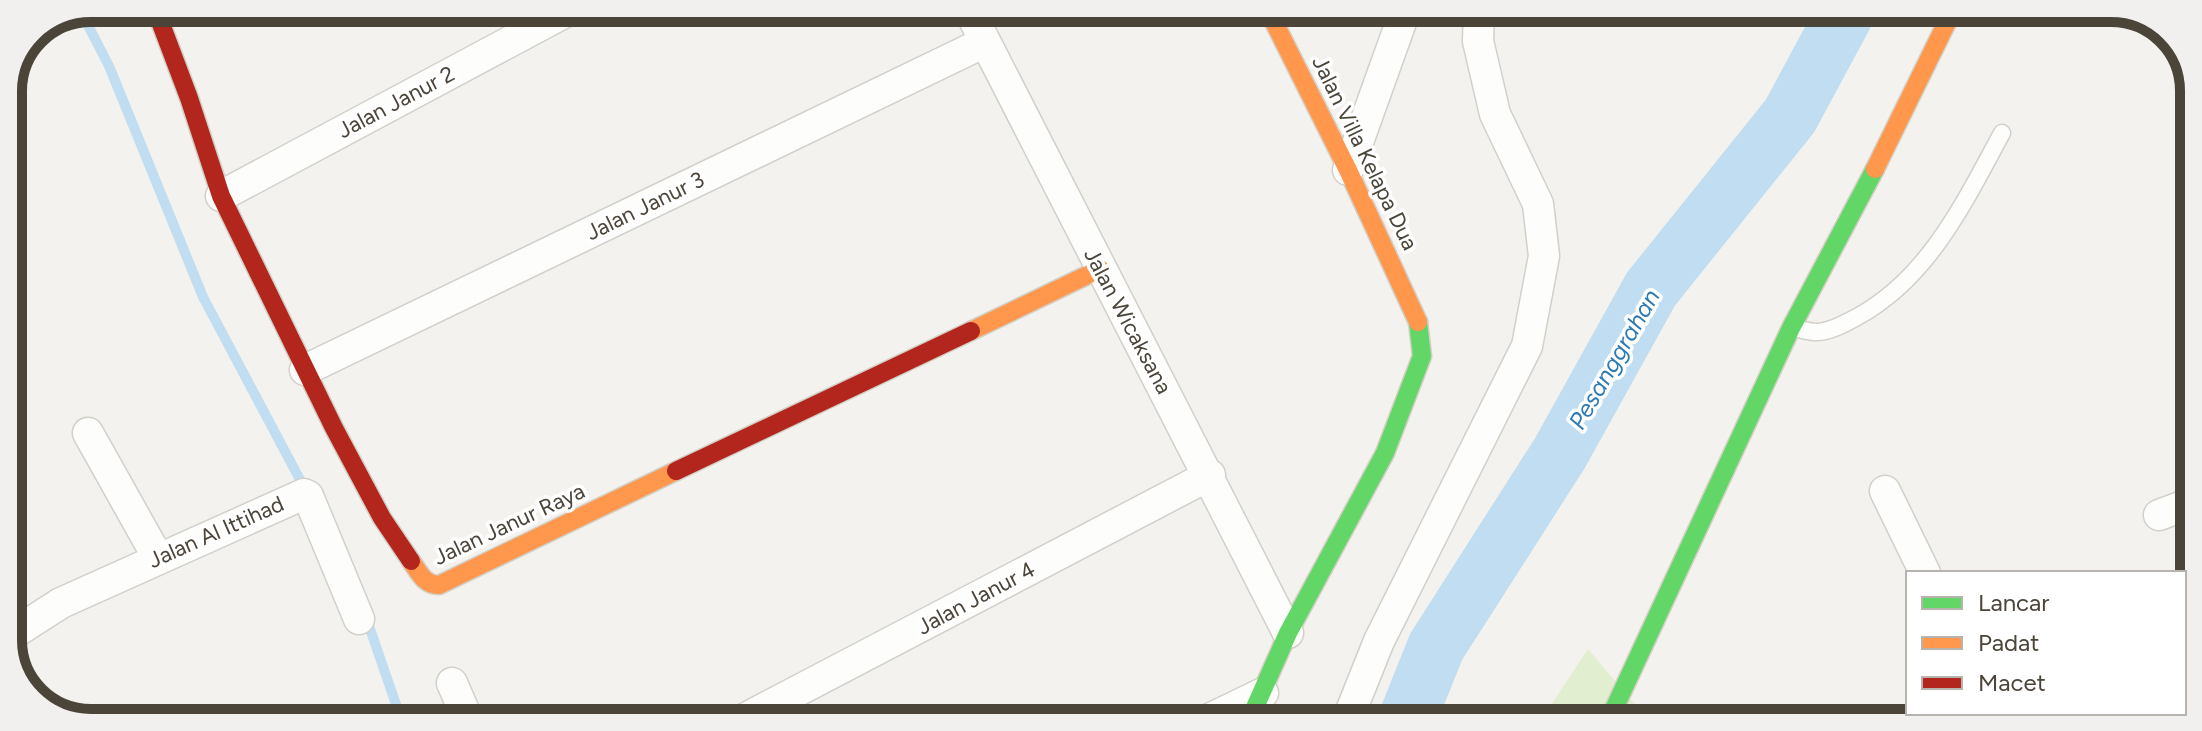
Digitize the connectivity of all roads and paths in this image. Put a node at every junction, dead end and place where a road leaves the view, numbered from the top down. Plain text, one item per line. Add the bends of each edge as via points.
1 (160, 22) edge
2 (547, 22) edge
3 (975, 22) edge
4 (1274, 22) edge
5 (1401, 22) edge
6 (1479, 22) edge
7 (1947, 22) edge
8 (985, 42) junction
9 (2002, 133) dead end
10 (1348, 170) junction
11 (221, 196) junction
12 (1100, 269) junction
13 (1791, 328) junction
14 (305, 370) junction
15 (88, 433) dead end
16 (1210, 475) junction
17 (1885, 491) dead end
18 (2180, 507) edge
19 (2159, 515) dead end
20 (158, 558) junction
21 (1924, 571) edge
22 (359, 619) dead end
23 (22, 628) edge
24 (1288, 633) junction
25 (452, 683) dead end
26 (1263, 693) junction
27 (463, 709) edge
28 (763, 709) edge
29 (1230, 709) edge
30 (1255, 709) edge
31 (1352, 709) edge
32 (1614, 709) edge

1 - 11 street, Jalan Janur Raya
2 - 11 street, Jalan Janur 2
3 - 8 street, Jalan Wicaksana
4 - 10 street, Jalan Villa Kelapa Dua
5 - 10 street
6 - 31 street via 1495,114 1538,204 1544,256 1527,346 1379,641
7 - 13 street
8 - 12 street, Jalan Wicaksana
8 - 14 street, Jalan Janur 3
9 - 13 lane via 1950,227 1894,293 1846,323 1819,332
10 - 24 street, Jalan Villa Kelapa Dua via 1417,317 1422,356 1385,453
11 - 14 street, Jalan Janur Raya
12 - 14 street, Jalan Janur Raya via 439,585 424,580 382,518
12 - 16 street, Jalan Wicaksana
13 - 32 street
15 - 20 street
16 - 24 street, Jalan Wicaksana
16 - 28 street, Jalan Janur 4
17 - 21 street
18 - 19 street
20 - 22 street, Jalan Al Ittihad via 304,494
20 - 23 street, Jalan Al Ittihad via 61,603
24 - 26 street
25 - 27 street
26 - 29 street
26 - 30 street

